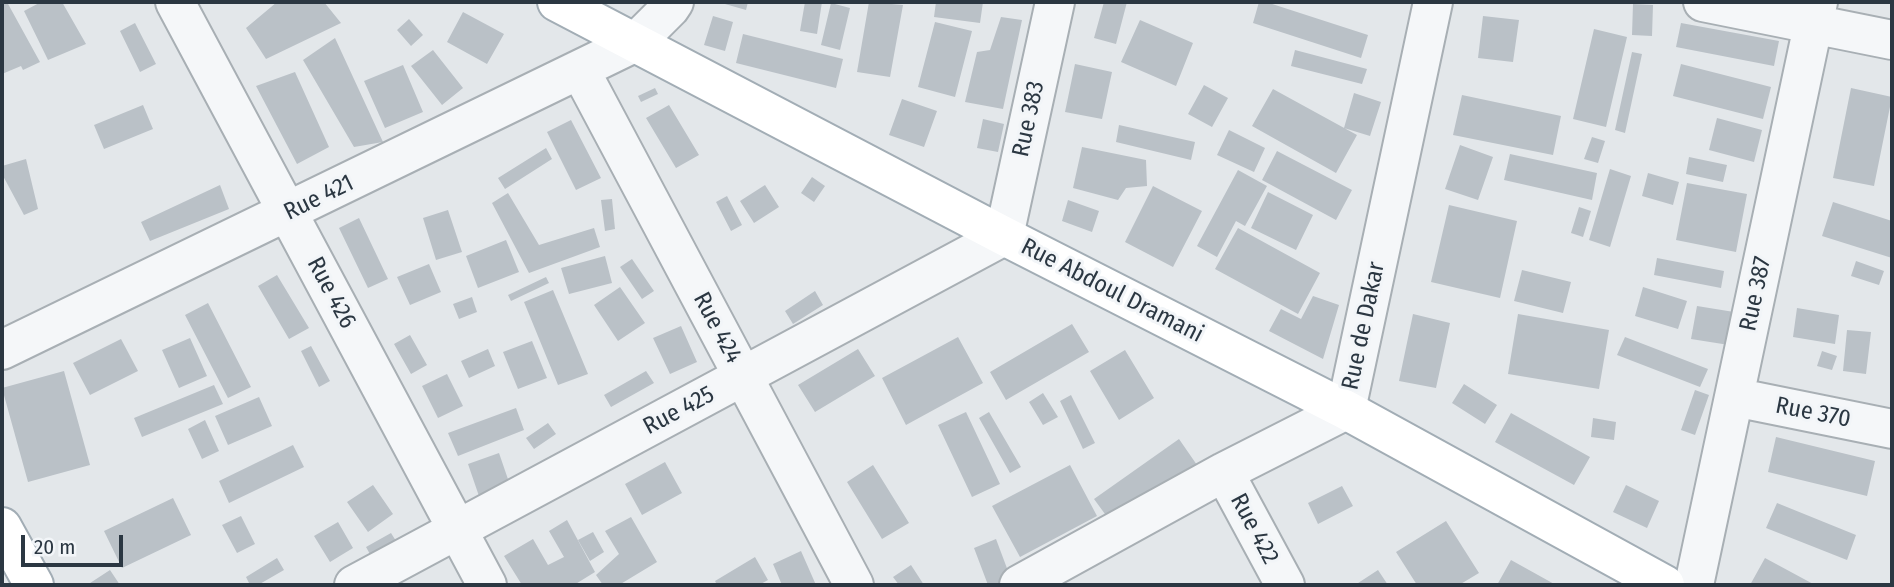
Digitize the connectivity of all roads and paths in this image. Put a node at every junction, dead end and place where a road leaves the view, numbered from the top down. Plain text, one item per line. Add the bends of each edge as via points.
1 (175, 2) edge
2 (557, 2) edge
3 (674, 2) edge
4 (1055, 2) edge
5 (1433, 2) edge
6 (1703, 2) edge
7 (1815, 12) edge
8 (1892, 40) edge
9 (636, 42) junction
10 (580, 70) junction
11 (289, 213) junction
12 (1004, 236) junction
13 (2, 350) edge
14 (743, 376) junction
15 (1734, 397) junction
16 (1346, 410) junction
17 (1892, 429) edge
18 (1224, 472) junction
19 (2, 527) edge
20 (457, 530) junction
21 (34, 585) edge
22 (354, 585) edge
23 (487, 585) edge
24 (854, 585) edge
25 (1019, 585) edge
26 (1285, 585) edge
27 (1665, 585) edge
28 (1693, 585) edge

1 - 11 street, Rue 426
2 - 9 main road, Rue Abdoul Dramani
3 - 9 street, Rue 421
4 - 12 street, Rue 383
5 - 16 street, Rue de Dakar
6 - 7 street
7 - 8 street
7 - 15 street, Rue 387
9 - 10 street, Rue 421
9 - 12 main road, Rue Abdoul Dramani
10 - 11 street, Rue 421
10 - 14 street, Rue 424
11 - 13 street, Rue 421
11 - 20 street, Rue 426
12 - 14 street, Rue 425
12 - 16 main road, Rue Abdoul Dramani
14 - 20 street, Rue 425
14 - 24 street, Rue 424
15 - 17 street, Rue 370
15 - 28 street, Rue 387
16 - 18 street, Rue de Dakar
16 - 27 main road, Rue Abdoul Dramani
18 - 25 street, Rue de Dakar
18 - 26 street, Rue 422
19 - 21 main road
20 - 22 street, Rue 425
20 - 23 street, Rue 426

